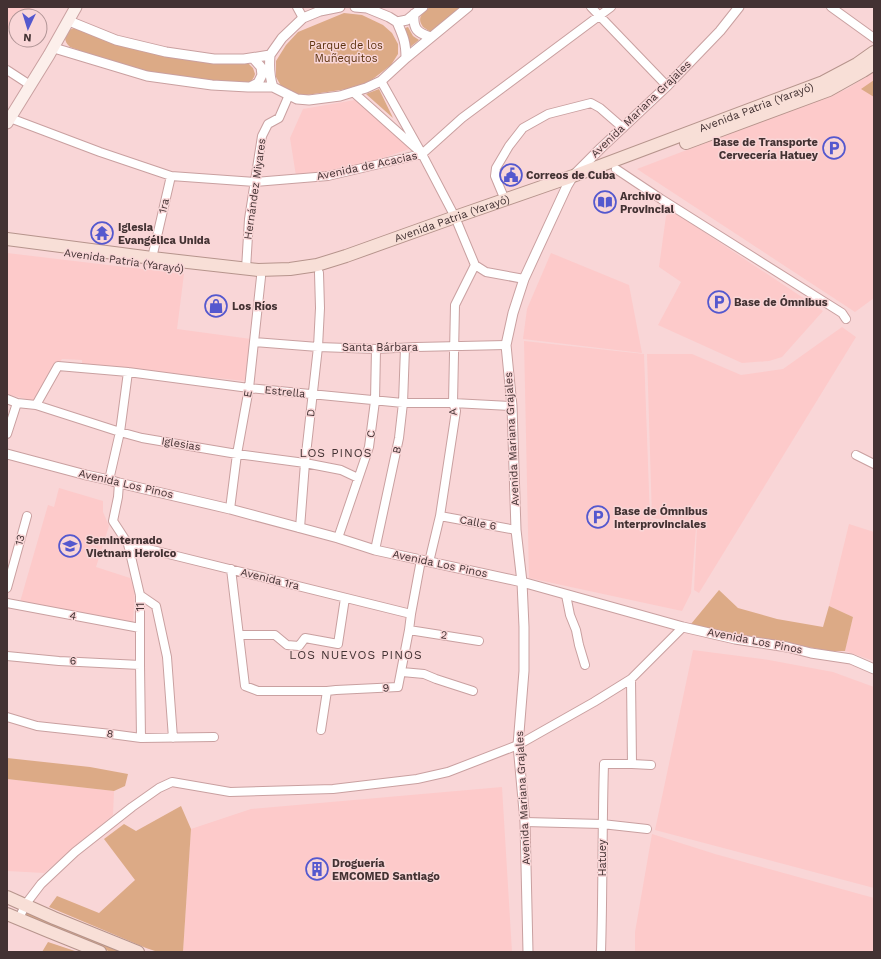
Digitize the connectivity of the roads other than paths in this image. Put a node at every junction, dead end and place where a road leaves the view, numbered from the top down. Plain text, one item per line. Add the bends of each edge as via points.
1 (76, 7) edge
2 (297, 7) edge
3 (340, 7) edge
4 (355, 7) edge
5 (423, 7) edge
6 (468, 7) edge
7 (591, 7) edge
8 (611, 7) edge
9 (739, 7) edge
10 (831, 7) edge
11 (414, 14) junction
12 (599, 16) junction
13 (303, 18) junction
14 (69, 20) junction
15 (397, 22) junction
16 (430, 37) junction
17 (874, 38) edge
18 (54, 48) junction
19 (874, 52) edge
20 (270, 55) junction
21 (253, 58) junction
22 (406, 58) junction
23 (874, 64) edge
24 (7, 70) edge
25 (381, 80) junction
26 (30, 85) junction
27 (667, 86) junction
28 (248, 87) junction
29 (273, 87) junction
30 (353, 92) junction
31 (289, 95) junction
32 (9, 121) edge
33 (623, 128) junction
34 (601, 148) junction
35 (422, 154) junction
36 (612, 166) junction
37 (171, 176) junction
38 (570, 181) junction
39 (255, 182) junction
40 (505, 200) junction
41 (456, 221) junction
42 (7, 239) edge
43 (7, 246) edge
44 (152, 258) junction
45 (475, 264) junction
46 (194, 267) junction
47 (246, 269) junction
48 (319, 273) junction
49 (261, 277) junction
50 (524, 279) junction
51 (846, 319) dead end
52 (254, 342) junction
53 (506, 345) junction
54 (318, 347) junction
55 (454, 347) junction
56 (405, 348) junction
57 (376, 349) junction
58 (128, 372) junction
59 (249, 388) junction
60 (313, 395) junction
61 (7, 399) edge
62 (375, 401) junction
63 (18, 403) junction
64 (403, 403) junction
65 (453, 403) junction
66 (36, 405) junction
67 (512, 406) junction
68 (120, 432) junction
69 (7, 434) edge
70 (7, 454) edge
71 (237, 454) junction
72 (856, 455) dead end
73 (305, 463) junction
74 (874, 464) edge
75 (358, 478) junction
76 (109, 480) junction
77 (119, 483) junction
78 (230, 509) junction
79 (27, 516) dead end
80 (440, 516) junction
81 (300, 528) junction
82 (516, 530) junction
83 (338, 538) junction
84 (128, 544) junction
85 (375, 550) junction
86 (425, 561) junction
87 (231, 569) junction
88 (9, 571) edge
89 (522, 582) junction
90 (7, 588) edge
91 (140, 595) junction
92 (566, 595) junction
93 (345, 598) junction
94 (7, 603) edge
95 (411, 614) junction
96 (683, 627) junction
97 (140, 628) junction
98 (410, 630) junction
99 (238, 635) junction
100 (479, 641) dead end
101 (7, 656) edge
102 (140, 665) junction
103 (585, 665) dead end
104 (874, 669) edge
105 (402, 672) junction
106 (631, 679) junction
107 (327, 691) junction
108 (473, 691) dead end
109 (7, 717) edge
110 (321, 730) dead end
111 (214, 737) dead end
112 (142, 738) junction
113 (173, 738) junction
114 (518, 745) junction
115 (632, 764) junction
116 (651, 765) dead end
117 (525, 822) junction
118 (602, 824) junction
119 (647, 829) dead end
120 (7, 897) edge
121 (25, 905) junction
122 (7, 914) edge
123 (19, 919) junction
124 (122, 949) edge
125 (100, 952) edge
126 (138, 952) edge
127 (528, 952) edge
128 (601, 952) edge

1 - 14 main road
2 - 13 street
3 - 13 street
4 - 15 street via 368,8
5 - 11 street
6 - 16 street
7 - 12 street
8 - 12 street, Avenida de Acacias
9 - 27 street, Avenida Mariana Grajales via 720,31
10 - 17 street
11 - 15 street via 407,20
11 - 16 street via 416,29
12 - 27 street
12 - 35 street, Avenida de Acacias via 462,118
13 - 20 street via 282,38
14 - 18 main road
14 - 21 street via 116,40 166,52 214,59
15 - 22 street via 404,37
16 - 22 street
18 - 26 main road
18 - 28 street via 147,76
19 - 36 main road, Avenida Patria (Yarayó) via 823,82
20 - 21 street
20 - 29 street via 270,77
21 - 28 street via 261,67 262,75 258,83
22 - 25 street
23 - 36 main road, Avenida Patria (Yarayó) via 829,90
24 - 26 street
25 - 30 street
25 - 35 street
26 - 32 main road
27 - 33 street, Avenida Mariana Grajales
28 - 29 street
29 - 31 street
30 - 31 street via 309,100
30 - 35 street
31 - 39 street, Hernández Miyares via 279,118 268,124 262,136
32 - 37 street, Avenida de Acacias
33 - 34 street, Avenida Mariana Grajales
33 - 40 street via 591,103 548,114 523,128 508,146 496,168 496,176
34 - 36 street via 602,158
34 - 38 street, Avenida Mariana Grajales
35 - 39 street, Avenida de Acacias via 328,176
35 - 41 street
36 - 38 main road, Avenida Patria (Yarayó)
36 - 51 street via 842,313
37 - 39 street, Avenida de Acacias
37 - 44 street, 1ra
38 - 40 main road, Avenida Patria (Yarayó)
38 - 41 main road, Avenida Patria (Yarayó)
38 - 50 street, Avenida Mariana Grajales
39 - 47 street, Hernández Miyares via 249,219
40 - 41 main road, Avenida Patria (Yarayó)
41 - 45 street
41 - 47 main road, Avenida Patria (Yarayó) via 317,265 290,270
41 - 48 main road, Avenida Patria (Yarayó)
42 - 44 main road, Avenida Patria (Yarayó)
43 - 46 main road, Avenida Patria (Yarayó)
44 - 46 main road, Avenida Patria (Yarayó)
45 - 50 street via 486,272
45 - 55 street, A via 455,306
46 - 47 main road, Avenida Patria (Yarayó)
46 - 49 main road, Avenida Patria (Yarayó)
48 - 49 main road, Avenida Patria (Yarayó) via 292,277
48 - 54 street, D
49 - 52 street, E
50 - 53 street, Avenida Mariana Grajales
52 - 54 street, Santa Bárbara
52 - 59 street, E
53 - 55 street, Santa Bárbara
53 - 67 street, Avenida Mariana Grajales
54 - 57 street, Santa Bárbara
54 - 60 street, D
55 - 56 street, Santa Bárbara
55 - 65 street, A
56 - 57 street, Santa Bárbara
56 - 64 street, B
57 - 62 street, C
58 - 59 street, Estrella
58 - 66 street, Estrella via 58,366
58 - 68 street
59 - 60 street, Estrella
59 - 71 street, E
60 - 62 street, Estrella
60 - 73 street, D
61 - 63 street, Iglesias
62 - 64 street, Estrella
62 - 75 street, C via 369,447
63 - 66 street, Iglesias
63 - 69 street
64 - 65 street, Estrella
64 - 85 street, B via 399,438
65 - 67 street, Estrella
65 - 80 street, A via 456,411
66 - 68 street, Iglesias
67 - 82 street, Avenida Mariana Grajales
68 - 71 street, Iglesias
68 - 76 street
70 - 76 street, Avenida Los Pinos
71 - 73 street, Iglesias
71 - 78 street, E
72 - 74 street
73 - 75 street, Iglesias via 341,470
73 - 81 street, D
75 - 83 street, C
76 - 77 street, Avenida Los Pinos
77 - 78 street, Avenida Los Pinos
77 - 84 street, 11 via 113,521
78 - 81 street, Avenida Los Pinos
79 - 88 street, 13
80 - 82 street, Calle 6
80 - 86 street, A
81 - 83 street, Avenida Los Pinos
82 - 89 street, Avenida Mariana Grajales
83 - 85 street, Avenida Los Pinos
84 - 87 street, Avenida 1ra
84 - 91 street, 11
85 - 86 street, Avenida Los Pinos
86 - 89 street, Avenida Los Pinos
86 - 95 street, 9
87 - 93 street, Avenida 1ra
87 - 99 street
88 - 90 street, 13
89 - 92 street, Avenida Los Pinos
89 - 114 street, Avenida Mariana Grajales via 524,671
91 - 97 street, 11
91 - 113 street via 156,606 167,657
92 - 96 street, Avenida Los Pinos
92 - 103 street
93 - 95 street, Avenida 1ra
93 - 99 street via 338,644 305,638 299,646 287,645 275,635
94 - 97 street, 4
95 - 98 street, 9
96 - 104 street, Avenida Los Pinos via 851,660
96 - 106 street
97 - 102 street, 11
98 - 100 street, 2
98 - 105 street, 9
99 - 107 street, 9 via 245,686 258,691
101 - 102 street, 6
102 - 112 street, 11
105 - 107 street, 9 via 398,687
105 - 108 street via 424,674
106 - 114 street
106 - 115 street
107 - 110 street
109 - 112 street, 8 via 37,726
111 - 113 street, 8
112 - 113 street, 8
114 - 117 street, Avenida Mariana Grajales
114 - 121 street via 448,772 417,779 333,790 230,792 172,782 132,807 75,852 41,884
115 - 116 street
115 - 118 street, Hatuey via 604,764
117 - 118 street
117 - 127 street, Avenida Mariana Grajales
118 - 119 street
118 - 128 street, Hatuey
120 - 121 main road
121 - 123 street
121 - 124 main road
122 - 123 main road
123 - 125 main road
124 - 126 main road

